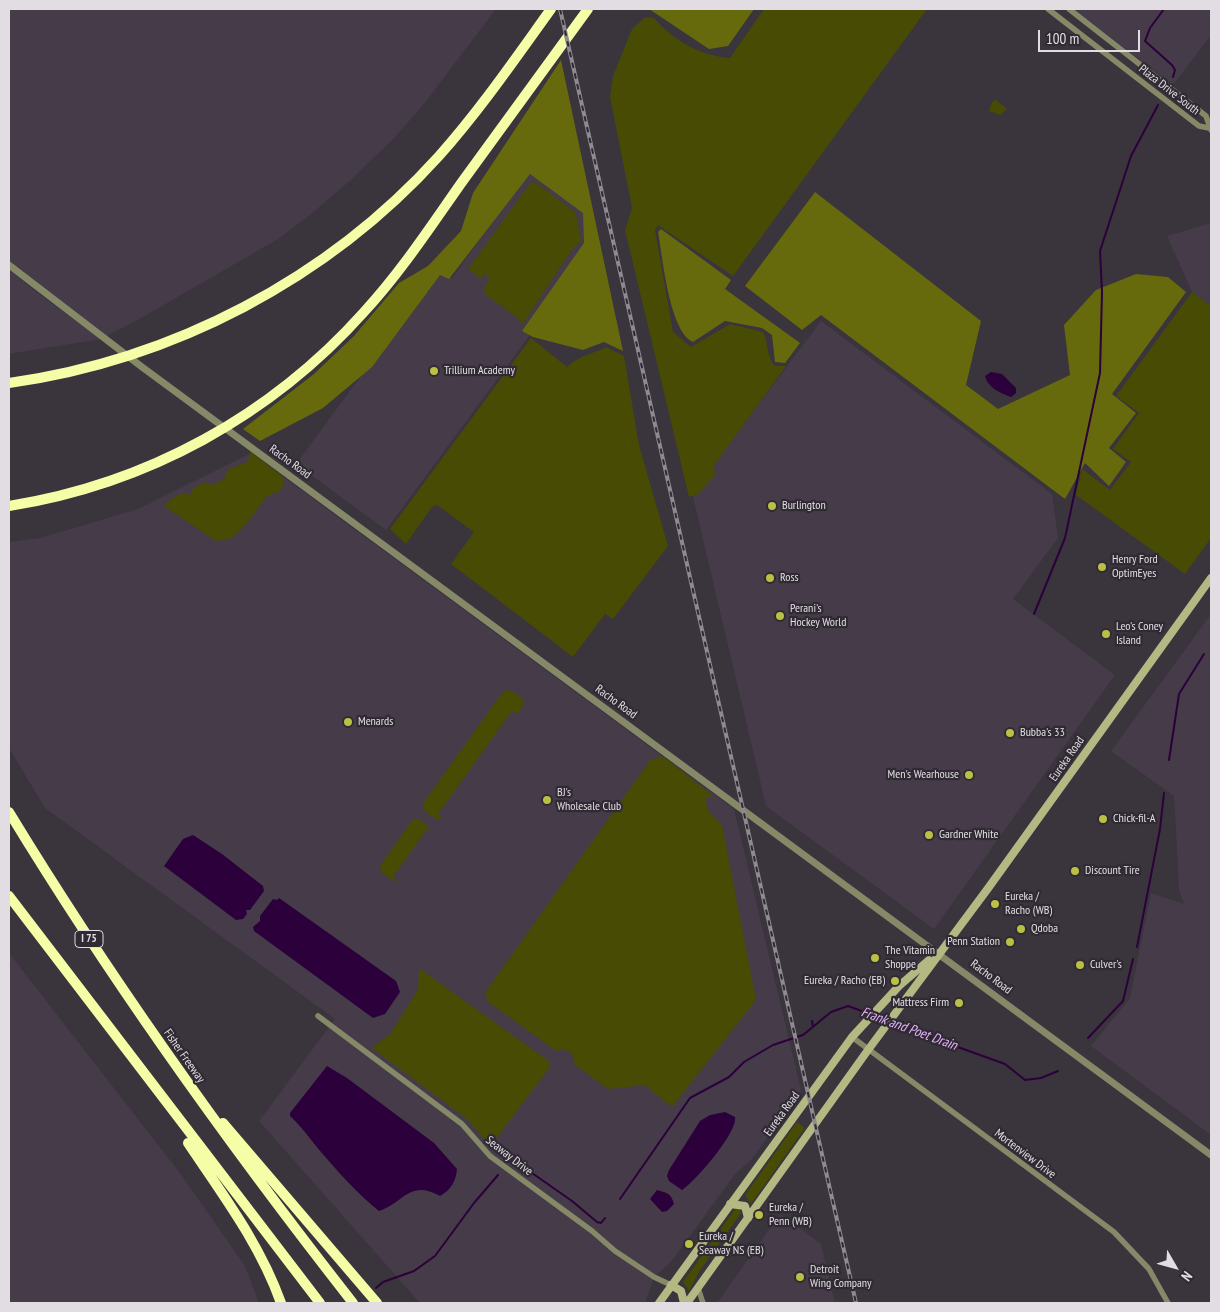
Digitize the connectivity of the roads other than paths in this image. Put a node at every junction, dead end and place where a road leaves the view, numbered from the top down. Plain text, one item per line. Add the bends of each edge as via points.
1 (551, 9) edge
2 (588, 9) edge
3 (1048, 9) edge
4 (1069, 9) edge
5 (1106, 37) junction
6 (1098, 48) junction
7 (1210, 129) edge
8 (9, 265) edge
9 (9, 382) edge
10 (9, 506) edge
11 (1211, 578) edge
12 (9, 812) edge
13 (9, 896) edge
14 (938, 952) junction
15 (318, 1016) dead end
16 (852, 1038) junction
17 (868, 1050) junction
18 (198, 1098) junction
19 (166, 1105) junction
20 (1211, 1155) edge
21 (730, 1204) junction
22 (748, 1218) junction
23 (671, 1285) junction
24 (698, 1288) junction
25 (281, 1303) edge
26 (320, 1303) edge
27 (354, 1303) edge
28 (377, 1303) edge
29 (659, 1303) edge
30 (686, 1303) edge
31 (703, 1303) edge
32 (1168, 1303) edge

1 - 9 highway via 448,145 370,222 314,264 255,301 150,348 67,372
2 - 10 highway via 396,273 366,311 314,363 243,418 214,436 109,482
3 - 6 street, Plaza Drive South
4 - 5 street, Plaza Drive South
5 - 6 street
5 - 7 street, Plaza Drive South via 1206,116
6 - 7 street, Plaza Drive South via 1199,126
8 - 14 street, Racho Road via 142,367
11 - 14 main road, Eureka Road via 995,879
12 - 18 highway, Fisher Freeway / I 75 via 72,914
13 - 19 highway
14 - 16 main road, Eureka Road
14 - 17 main road, Eureka Road
14 - 20 street, Racho Road
15 - 23 street, Seaway Drive via 462,1124 490,1156 616,1251
16 - 17 street, Mortenview Drive
16 - 21 main road, Eureka Road
17 - 22 main road, Eureka Road
17 - 32 street, Mortenview Drive via 1114,1232 1149,1269
18 - 27 highway, Fisher Freeway / I 75 via 276,1205
18 - 28 highway via 240,1140 263,1172
19 - 25 highway via 247,1230
19 - 26 highway
21 - 22 main road via 745,1206
21 - 23 main road, Eureka Road
22 - 24 main road, Eureka Road
23 - 29 main road, Eureka Road
23 - 30 main road via 681,1291
24 - 30 main road, Eureka Road
24 - 31 street

